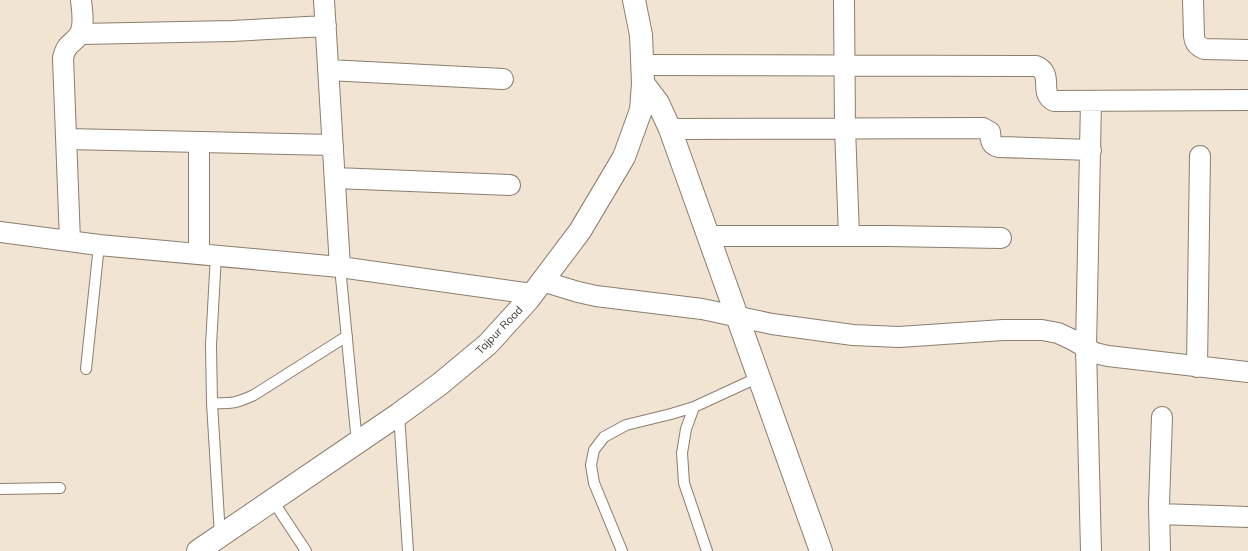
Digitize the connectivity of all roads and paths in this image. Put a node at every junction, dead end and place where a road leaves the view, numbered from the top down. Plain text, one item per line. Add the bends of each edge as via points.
1 (81, 0) edge
2 (324, 0) edge
3 (634, 0) edge
4 (844, 0) edge
5 (1193, 0) edge
6 (326, 26) junction
7 (80, 34) junction
8 (1248, 50) edge
9 (844, 66) junction
10 (328, 70) junction
11 (643, 74) junction
12 (503, 79) dead end
13 (1248, 100) edge
14 (1091, 101) junction
15 (845, 128) junction
16 (670, 129) junction
17 (66, 139) junction
18 (199, 142) junction
19 (333, 144) junction
20 (1091, 150) junction
21 (1200, 156) dead end
22 (335, 178) junction
23 (510, 185) dead end
24 (0, 232) edge
25 (708, 236) junction
26 (849, 236) junction
27 (1001, 238) dead end
28 (70, 241) junction
29 (99, 245) junction
30 (208, 255) junction
31 (340, 267) junction
32 (537, 287) junction
33 (737, 316) junction
34 (347, 336) junction
35 (1086, 348) junction
36 (1197, 366) junction
37 (86, 369) dead end
38 (1248, 372) edge
39 (759, 377) junction
40 (212, 403) junction
41 (694, 407) junction
42 (399, 414) junction
43 (1162, 417) dead end
44 (357, 443) junction
45 (60, 488) dead end
46 (0, 489) edge
47 (273, 501) junction
48 (1159, 514) junction
49 (1248, 517) edge
50 (220, 536) junction
51 (198, 551) edge
52 (306, 551) edge
53 (408, 551) edge
54 (622, 551) edge
55 (707, 551) edge
56 (821, 551) edge
57 (1091, 551) edge
58 (1160, 551) edge

1 - 7 street via 83,22
2 - 6 street
3 - 11 main road, Tajpur Road via 641,34
4 - 9 street
5 - 8 street via 1194,36 1198,46 1204,49
6 - 7 street
6 - 10 street
7 - 17 street via 66,48 64,58
9 - 11 street
9 - 14 street via 1036,66 1045,74 1050,99
9 - 15 street
10 - 12 street
10 - 19 street
11 - 16 main road
11 - 32 main road, Tajpur Road via 640,110 624,157 580,231
13 - 14 street
14 - 20 street
15 - 16 street
15 - 20 street via 983,128 990,132 991,143 994,146
15 - 26 street
16 - 25 main road
17 - 18 street
17 - 28 street
18 - 19 street
18 - 30 street
19 - 22 street
20 - 35 street
21 - 36 street
22 - 23 street
22 - 31 street
24 - 28 street
25 - 26 street
25 - 33 main road
26 - 27 street
28 - 29 street
29 - 30 street
29 - 37 lane
30 - 31 street
30 - 40 lane
31 - 32 street
31 - 34 lane
32 - 33 street
32 - 42 main road, Tajpur Road via 488,344
33 - 35 street via 772,324 853,335 899,337 1042,330 1058,333
33 - 39 main road
34 - 40 lane via 254,395 228,404
34 - 44 lane
35 - 36 street via 1108,356
35 - 57 street
36 - 38 street
39 - 41 lane
39 - 56 main road
40 - 50 lane
41 - 54 lane via 626,425 604,437 594,450 591,465 594,482
41 - 55 lane via 686,429 682,453 684,484
42 - 44 main road, Tajpur Road
42 - 53 lane
43 - 48 street
44 - 47 main road, Tajpur Road
45 - 46 lane
47 - 50 main road, Tajpur Road
47 - 52 lane
48 - 49 street
48 - 58 street
50 - 51 main road, Tajpur Road

